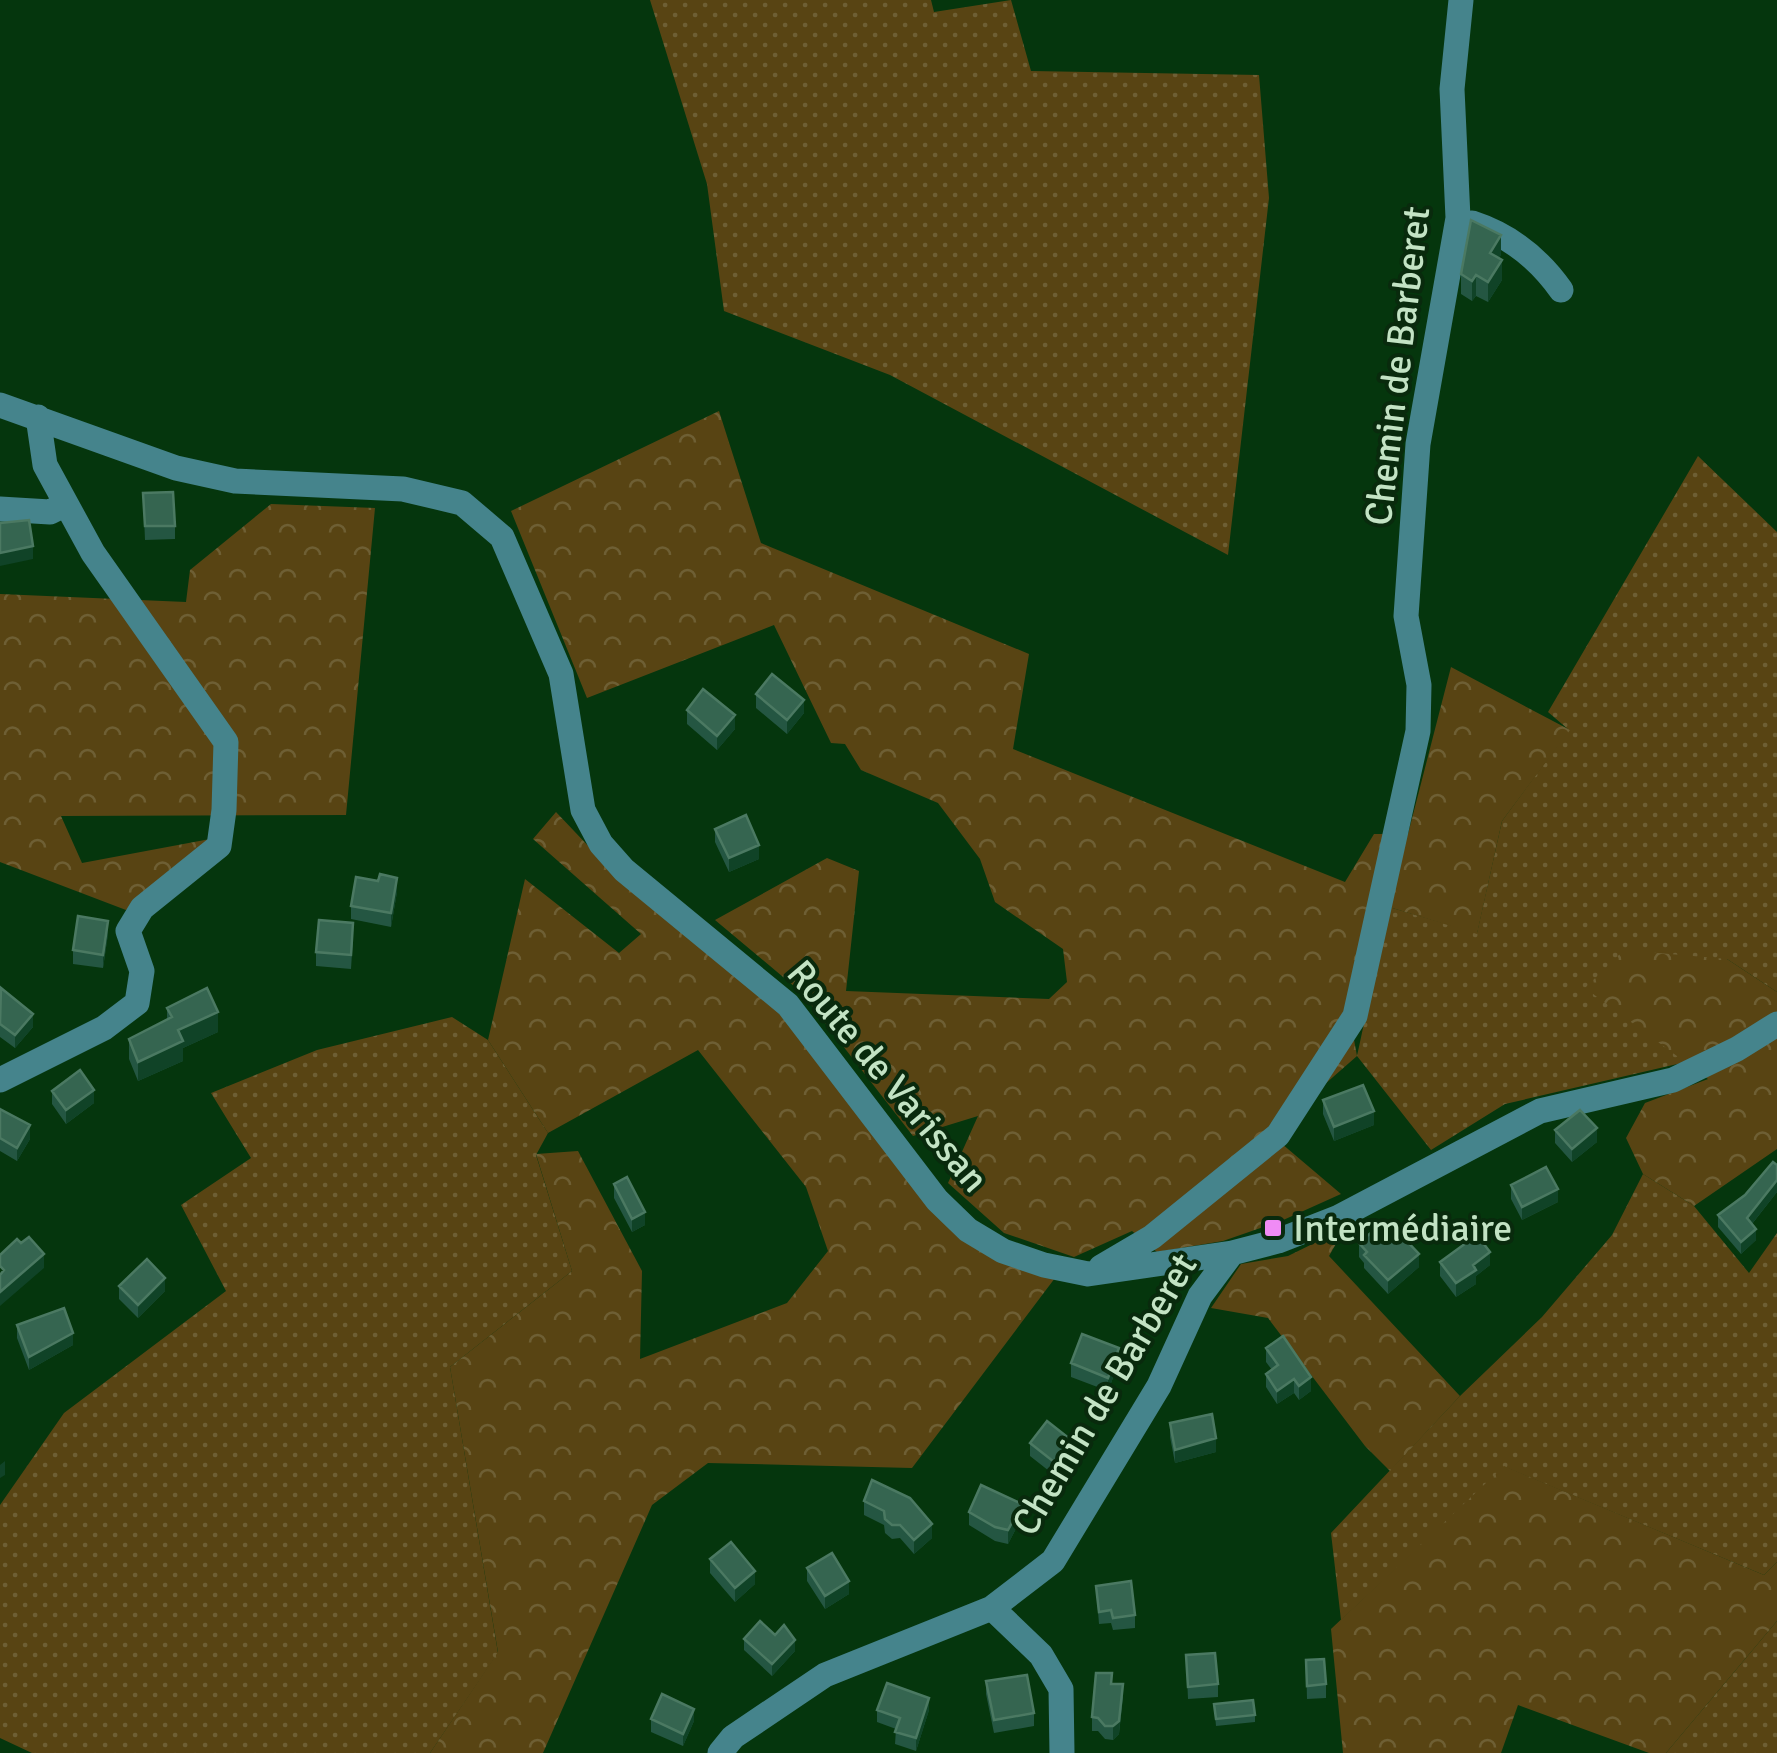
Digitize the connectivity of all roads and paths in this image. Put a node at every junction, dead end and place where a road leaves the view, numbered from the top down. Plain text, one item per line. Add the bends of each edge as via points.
1 (1461, 0) edge
2 (1458, 218) junction
3 (1561, 290) dead end
4 (0, 404) edge
5 (38, 417) junction
6 (66, 504) junction
7 (0, 508) edge
8 (1777, 1024) edge
9 (0, 1080) edge
10 (1232, 1253) junction
11 (1088, 1274) junction
12 (992, 1608) junction
13 (720, 1753) edge
14 (1062, 1753) edge

1 - 2 street, Chemin de Barberet via 1452,89
2 - 3 street via 1517,244
2 - 11 street, Chemin de Barberet via 1418,444 1406,616 1418,730 1355,1016 1278,1135 1152,1237
4 - 5 street, Route de Varissan
5 - 6 street via 45,465
5 - 11 street, Route de Varissan via 176,468 235,481 403,490 462,503 502,537 561,674 583,810 601,844 788,1004 937,1200 968,1230 1002,1251
6 - 7 street via 50,512
6 - 9 street via 226,742 224,810 219,846 142,908 128,931 142,971 137,1003 104,1028
8 - 10 street, Route de Varissan via 1673,1080 1540,1111 1338,1218
10 - 11 street, Route de Varissan
10 - 12 street, Chemin de Barberet via 1200,1296 1159,1386 1054,1561
12 - 13 street, Chemin de Barberet via 825,1675 733,1737
12 - 14 street via 1041,1655 1062,1689

